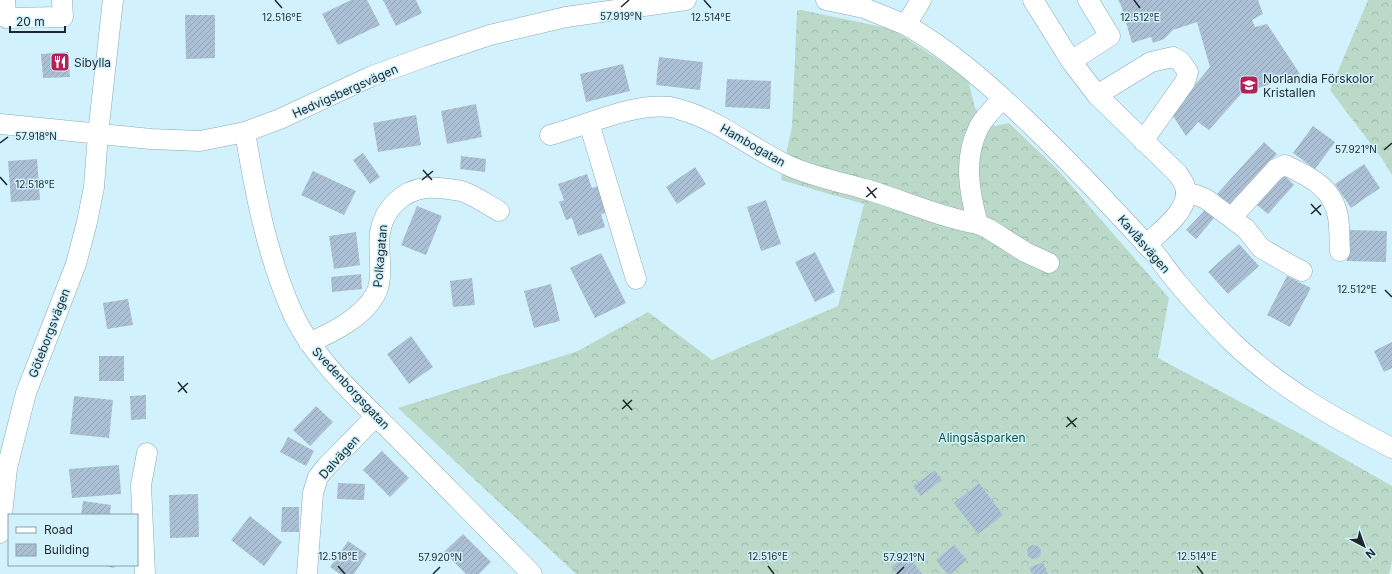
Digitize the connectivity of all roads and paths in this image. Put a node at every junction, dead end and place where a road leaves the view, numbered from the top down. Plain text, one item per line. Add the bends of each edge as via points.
1 (5, 0) edge
2 (62, 0) edge
3 (113, 0) edge
4 (686, 0) edge
5 (826, 0) edge
6 (921, 0) edge
7 (1033, 0) edge
8 (1088, 0) edge
9 (906, 25) junction
10 (1071, 61) junction
11 (1097, 95) junction
12 (1003, 98) junction
13 (589, 123) junction
14 (0, 124) edge
15 (245, 132) junction
16 (98, 134) junction
17 (550, 135) dead end
18 (1143, 141) junction
19 (1186, 194) junction
20 (499, 211) dead end
21 (1232, 218) junction
22 (978, 224) junction
23 (1146, 245) junction
24 (1340, 251) dead end
25 (1049, 263) dead end
26 (1302, 271) dead end
27 (636, 279) dead end
28 (309, 343) junction
29 (376, 416) junction
30 (1392, 448) edge
31 (147, 453) dead end
32 (0, 533) edge
33 (145, 574) edge
34 (307, 574) edge
35 (532, 574) edge

1 - 2 street via 6,18 63,17
3 - 16 street, Göteborgsvägen
4 - 15 street, Hedvigsbergsvägen via 566,17 490,36 372,76 286,117
5 - 9 street via 864,8
6 - 9 street
7 - 10 street
8 - 10 street via 1110,36
9 - 12 street, Kavlåsvägen via 946,50
10 - 11 street
11 - 18 street
11 - 18 street via 1150,62 1173,57 1180,60 1188,72 1185,82
12 - 22 street via 980,126 972,143 969,168 970,197
12 - 23 street, Kavlåsvägen via 1098,191
13 - 17 street, Hambogatan
13 - 22 street, Hambogatan via 636,109 672,107 704,117 788,166
13 - 27 street
14 - 16 street, Hedvigsbergsvägen
15 - 16 street, Hedvigsbergsvägen via 200,141
15 - 28 street, Svedenborgsgatan via 267,242 290,308
16 - 32 street, Göteborgsvägen via 94,187 87,222 76,264 26,393 7,468
18 - 19 street via 1178,174
19 - 21 street via 1206,199
19 - 23 street via 1184,205 1175,218
20 - 28 street, Polkagatan via 462,191 425,188 408,192 392,205 384,217 380,232 379,282 370,304 348,321
21 - 24 street via 1276,169 1285,165 1310,177 1325,188 1338,216
21 - 26 street via 1246,229 1261,248
22 - 25 street, Hambogatan
23 - 30 street, Kavlåsvägen via 1202,311 1272,377 1339,420
28 - 29 street, Svedenborgsgatan
29 - 34 street, Dalvägen via 318,477 313,493
29 - 35 street, Svedenborgsgatan
31 - 33 street via 141,485

